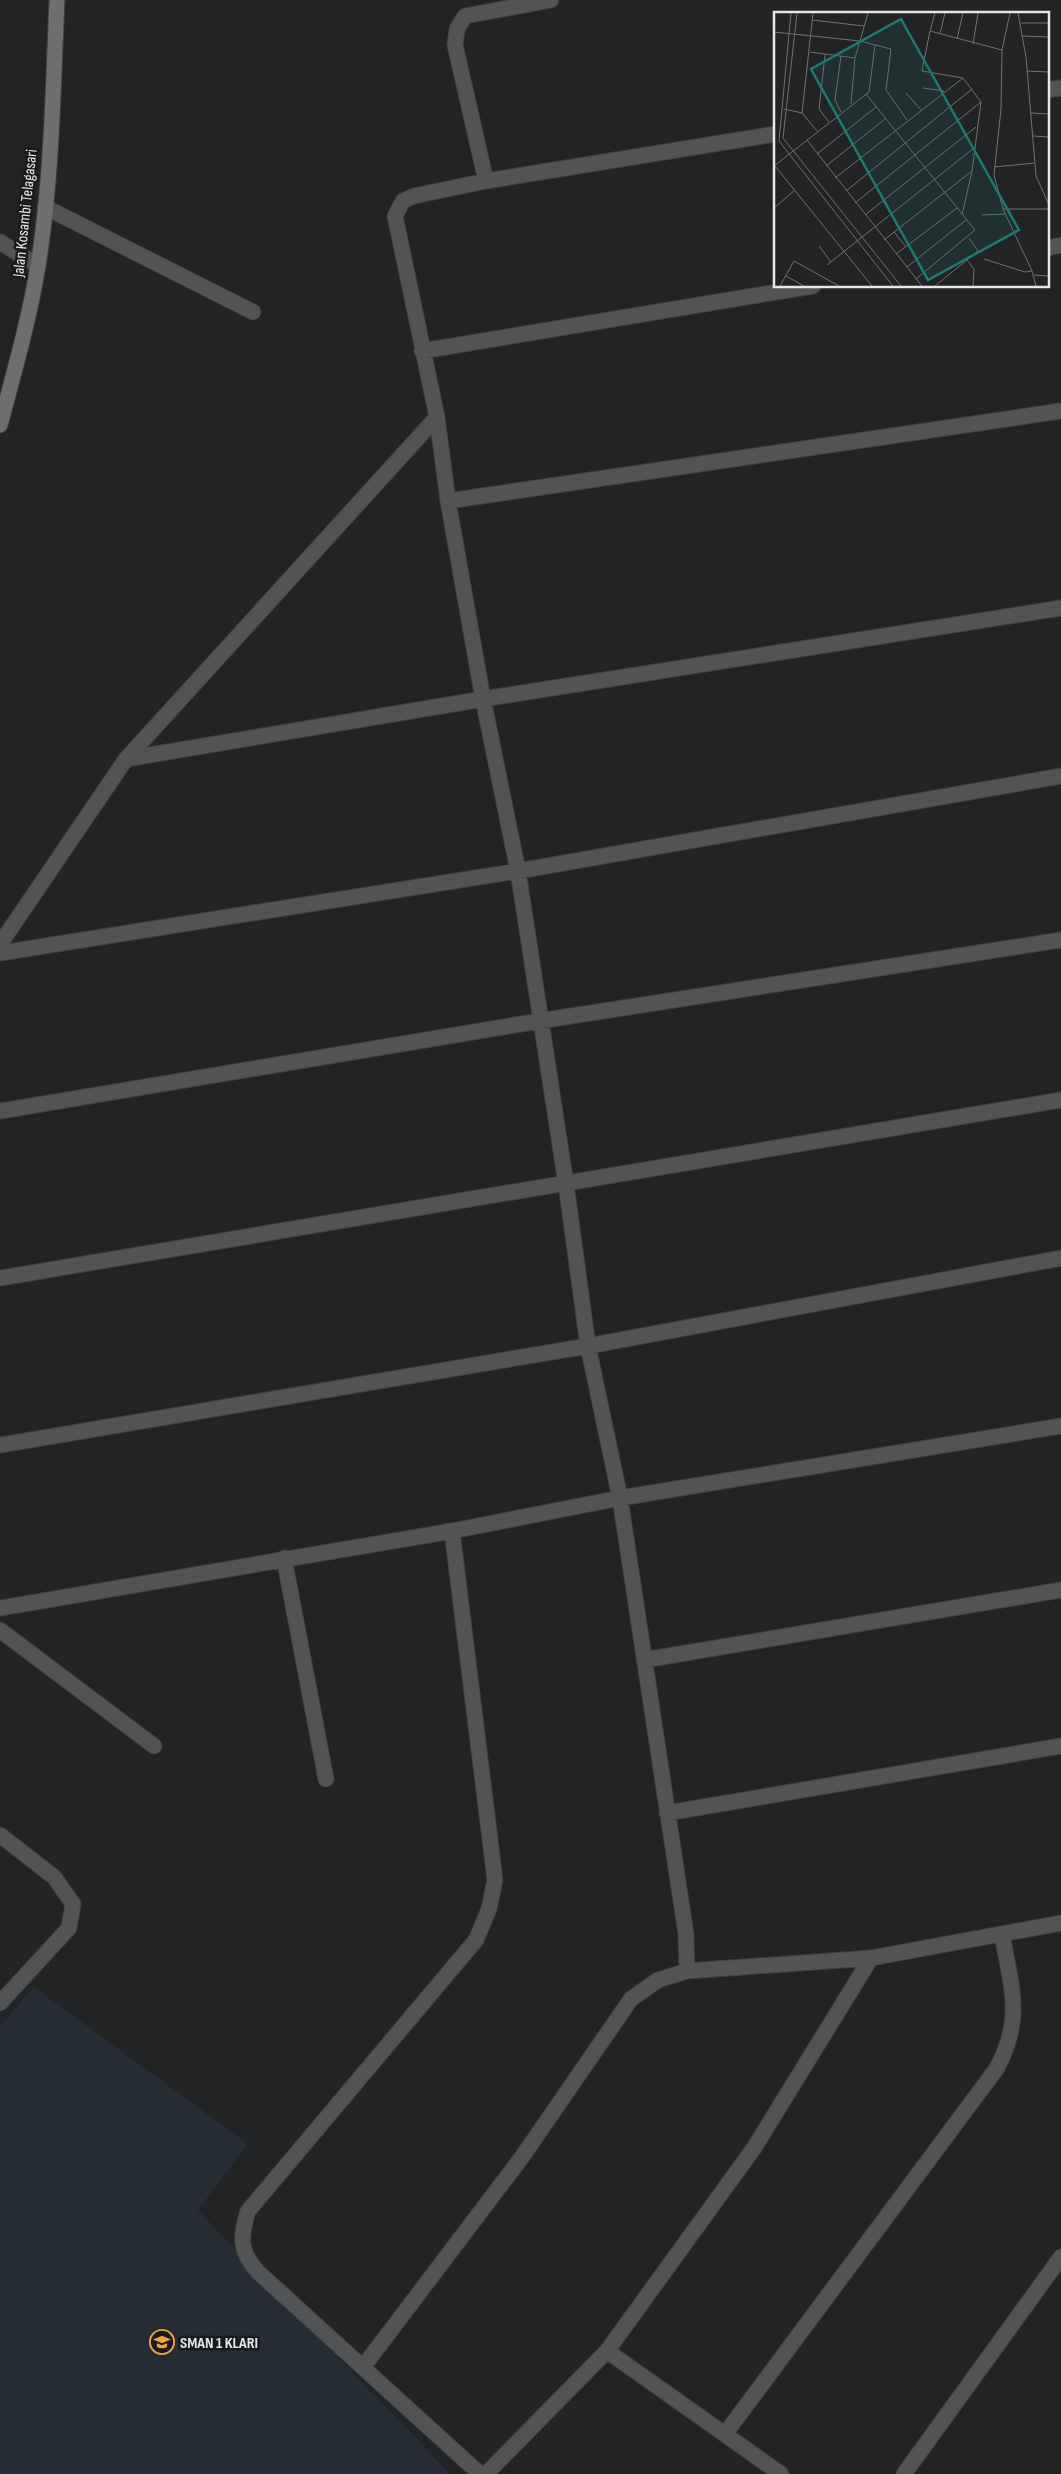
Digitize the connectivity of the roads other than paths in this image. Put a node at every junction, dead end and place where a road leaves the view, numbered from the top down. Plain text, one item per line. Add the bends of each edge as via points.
1 (57, 0) edge
2 (551, 0) edge
3 (1061, 88) edge
4 (1048, 90) edge
5 (774, 134) edge
6 (486, 180) junction
7 (45, 207) junction
8 (0, 242) edge
9 (1061, 245) edge
10 (1048, 248) edge
11 (38, 266) junction
12 (801, 288) edge
13 (253, 312) dead end
14 (422, 351) junction
15 (1061, 411) edge
16 (436, 417) junction
17 (0, 425) edge
18 (448, 501) junction
19 (1061, 608) edge
20 (483, 700) junction
21 (126, 759) junction
22 (1061, 776) edge
23 (518, 871) junction
24 (1061, 940) edge
25 (0, 944) edge
26 (0, 953) edge
27 (539, 1021) junction
28 (1061, 1100) edge
29 (0, 1111) edge
30 (566, 1184) junction
31 (1061, 1258) edge
32 (0, 1278) edge
33 (588, 1346) junction
34 (1061, 1426) edge
35 (0, 1445) edge
36 (620, 1498) junction
37 (452, 1531) junction
38 (284, 1558) junction
39 (1061, 1590) edge
40 (0, 1608) edge
41 (0, 1630) edge
42 (644, 1660) junction
43 (154, 1746) dead end
44 (1061, 1746) edge
45 (326, 1779) dead end
46 (668, 1813) junction
47 (0, 1835) edge
48 (1061, 1923) edge
49 (1002, 1934) junction
50 (871, 1958) junction
51 (687, 1972) junction
52 (0, 2003) edge
53 (1061, 2257) edge
54 (606, 2351) junction
55 (363, 2367) junction
56 (725, 2434) junction
57 (480, 2474) edge
58 (486, 2474) edge
59 (782, 2474) edge
60 (904, 2474) edge

1 - 7 main road, Jalan Kosambi Telagasari
2 - 6 street via 465,16 457,29 454,45
3 - 4 street
5 - 6 street
6 - 14 street via 414,196 402,201 395,216
7 - 11 main road, Jalan Kosambi Telagasari
7 - 13 street
8 - 11 street
9 - 10 street
11 - 17 main road, Jalan Kosambi Telagasari
12 - 14 street
14 - 16 street
15 - 18 street
16 - 18 street
16 - 21 street
18 - 20 street
19 - 20 street
20 - 21 street
20 - 23 street
21 - 25 street
22 - 23 street
23 - 26 street
23 - 27 street
24 - 27 street
27 - 29 street
27 - 30 street
28 - 30 street
30 - 32 street
30 - 33 street
31 - 33 street
33 - 35 street
33 - 36 street
34 - 36 street
36 - 37 street
36 - 42 street
37 - 38 street
37 - 55 street via 495,1880 489,1909 476,1940 248,2211 243,2227 246,2258
38 - 40 street
38 - 45 street
39 - 42 street
41 - 43 street
42 - 46 street
44 - 46 street
46 - 51 street via 686,1934
47 - 52 street via 54,1877 73,1904 69,1928
48 - 49 street
49 - 50 street
49 - 56 street via 1014,2001 1013,2028 998,2068
50 - 51 street
50 - 54 street via 754,2148
51 - 55 street via 658,1980 632,1999 522,2157
53 - 60 street
54 - 56 street
54 - 58 street
55 - 57 street
56 - 59 street

